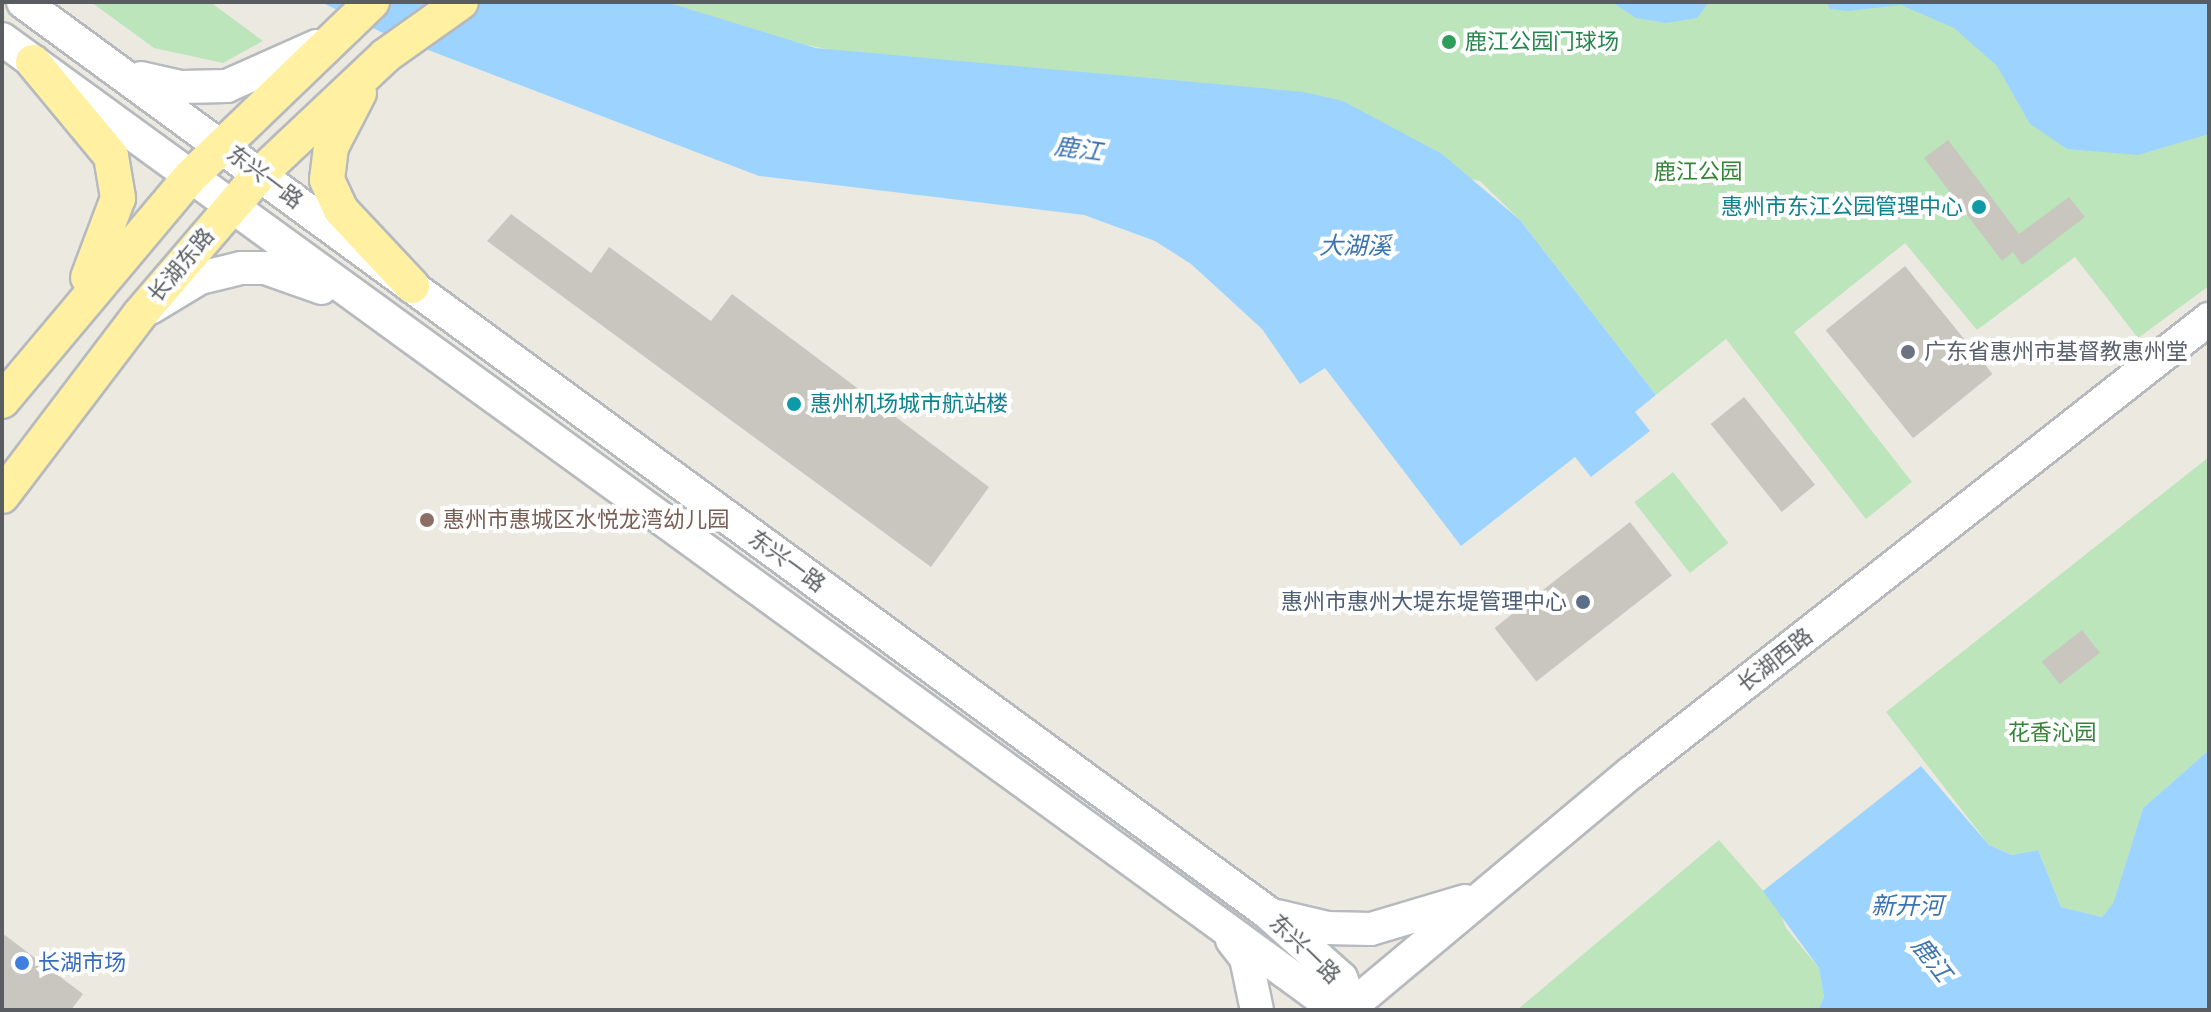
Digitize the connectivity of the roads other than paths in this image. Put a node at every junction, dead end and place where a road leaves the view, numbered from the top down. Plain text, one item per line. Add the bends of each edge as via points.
1 (23, 2) edge
2 (372, 2) edge
3 (461, 2) edge
4 (333, 36) junction
5 (2, 39) edge
6 (385, 56) junction
7 (33, 62) junction
8 (117, 69) junction
9 (222, 144) junction
10 (260, 174) junction
11 (189, 178) junction
12 (229, 208) junction
13 (412, 286) junction
14 (352, 298) junction
15 (77, 304) junction
16 (140, 314) junction
17 (2209, 319) edge
18 (2, 401) edge
19 (2, 496) edge
20 (1483, 894) junction
21 (1268, 913) junction
22 (1220, 925) junction
23 (1350, 1008) edge
24 (1257, 1010) edge

1 - 8 street, 东兴一路
2 - 4 main road
3 - 6 main road
4 - 8 street via 274,70 217,88 181,87
4 - 9 main road
5 - 7 street, 东兴一路
6 - 10 main road, 长湖东路
6 - 13 main road via 340,126 326,174 341,210
7 - 11 street, 东兴一路
7 - 15 main road via 111,156 118,198
8 - 9 street, 东兴一路
9 - 10 street, 东兴一路
9 - 11 main road
10 - 12 main road, 长湖东路
10 - 13 street, 东兴一路
11 - 12 street, 东兴一路
11 - 15 main road
12 - 14 street, 东兴一路
12 - 16 main road, 长湖东路
13 - 21 street, 东兴一路
14 - 16 street via 265,268 241,268 200,278
14 - 22 street, 东兴一路
15 - 18 main road
16 - 19 main road, 长湖东路
17 - 20 street, 长湖西路
20 - 21 street via 1371,929 1327,928
20 - 23 street, 长湖西路
21 - 23 street, 东兴一路 via 1341,978
22 - 23 street, 东兴一路 via 1317,995
22 - 24 street via 1246,958

